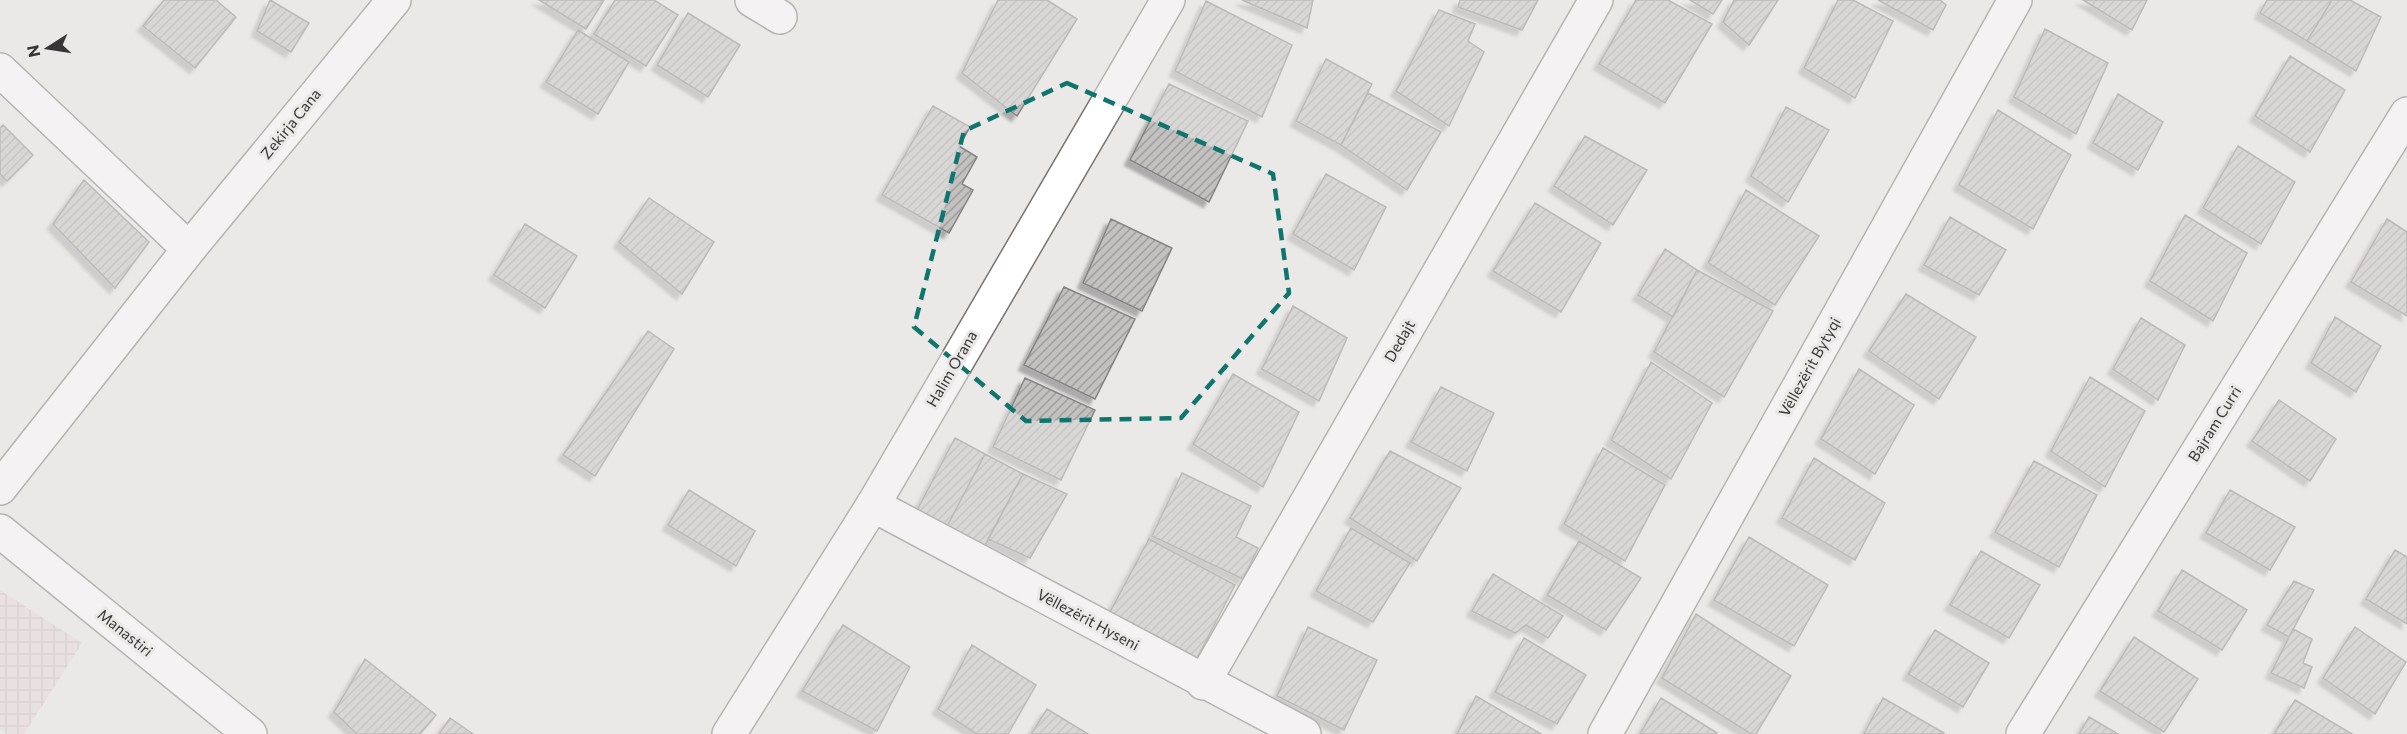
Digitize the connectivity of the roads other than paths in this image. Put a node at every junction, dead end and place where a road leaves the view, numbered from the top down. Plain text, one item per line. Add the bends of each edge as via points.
1 (394, 0) edge
2 (752, 0) edge
3 (1168, 0) edge
4 (1596, 0) edge
5 (2015, 0) edge
6 (780, 17) dead end
7 (0, 70) edge
8 (2407, 114) edge
9 (189, 249) junction
10 (0, 488) edge
11 (873, 505) junction
12 (0, 531) edge
13 (1203, 683) junction
14 (250, 734) edge
15 (729, 734) edge
16 (1304, 734) edge
17 (1605, 734) edge
18 (2023, 734) edge

1 - 9 street, Zekirja Cana
2 - 6 street
3 - 11 street, Halim Orana
4 - 13 street, Dedajt
5 - 17 street, Vëllezërit Bytyqi
7 - 9 street
8 - 18 street, Bajram Curri
9 - 10 street, Zekirja Cana
11 - 13 street, Vëllezërit Hyseni
11 - 15 street, Halim Orana
12 - 14 street, Manastiri
13 - 16 street, Vëllezërit Hyseni

